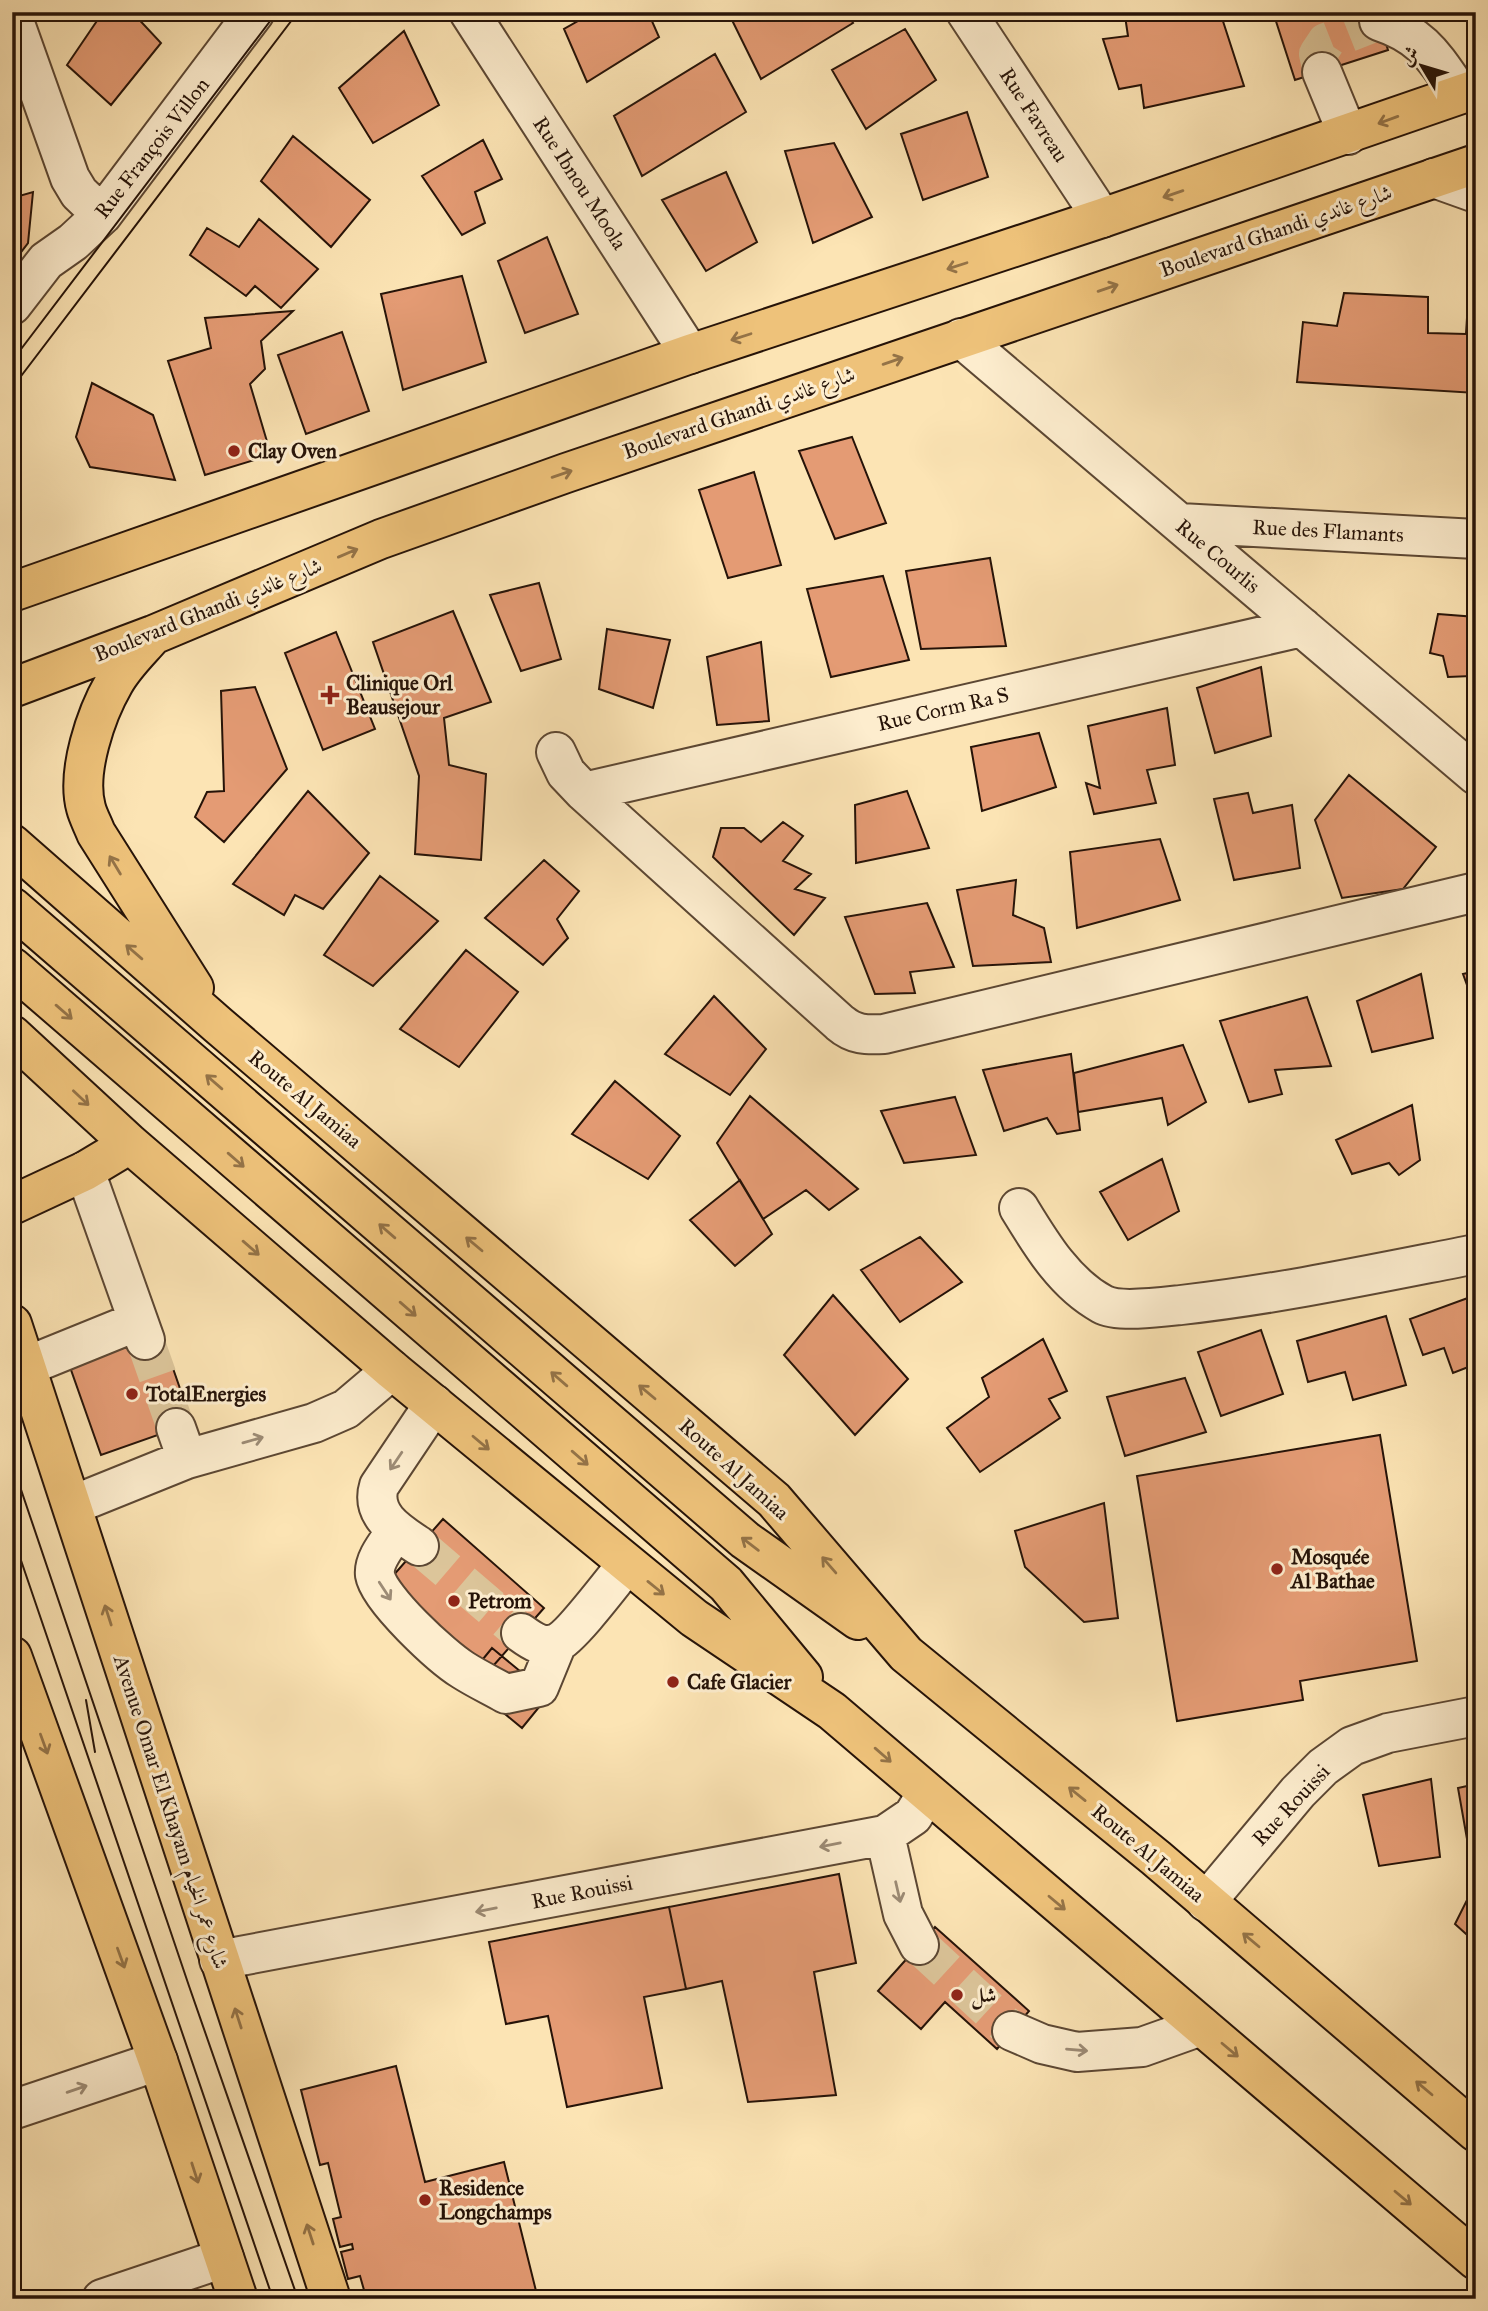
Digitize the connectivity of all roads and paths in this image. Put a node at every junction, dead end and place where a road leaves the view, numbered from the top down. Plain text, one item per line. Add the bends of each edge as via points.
1 (255, 12) edge
2 (469, 12) edge
3 (966, 12) edge
4 (12, 15) edge
5 (1378, 21) dead end
6 (1322, 72) tunnel mouth
7 (1468, 91) edge
8 (1348, 135) junction
9 (1476, 164) edge
10 (1434, 178) junction
11 (1476, 193) edge
12 (102, 215) junction
13 (1102, 218) junction
14 (12, 305) edge
15 (961, 338) junction
16 (690, 354) junction
17 (1180, 523) junction
18 (1476, 539) edge
19 (12, 592) edge
20 (1302, 627) junction
21 (153, 635) junction
22 (12, 688) edge
23 (556, 752) dead end
24 (1476, 775) edge
25 (584, 792) junction
26 (12, 844) edge
27 (1476, 892) edge
28 (12, 907) edge
29 (12, 967) edge
30 (218, 1025) junction
31 (12, 1035) edge
32 (130, 1144) junction
33 (85, 1171) junction
34 (12, 1205) edge
35 (1019, 1209) dead end
36 (1476, 1254) edge
37 (12, 1324) edge
38 (27, 1366) junction
39 (392, 1370) junction
40 (434, 1404) junction
41 (73, 1505) junction
42 (627, 1564) junction
43 (906, 1654) junction
44 (12, 1656) edge
45 (832, 1711) junction
46 (1476, 1716) edge
47 (928, 1793) junction
48 (885, 1835) junction
49 (1206, 1902) junction
50 (919, 1945) tunnel mouth
51 (219, 1960) junction
52 (1201, 2026) junction
53 (1013, 2031) tunnel mouth
54 (158, 2061) junction
55 (12, 2110) edge
56 (1476, 2132) edge
57 (224, 2258) junction
58 (1476, 2260) edge
59 (102, 2299) edge
60 (238, 2299) edge
61 (331, 2299) edge

1 - 12 street, Rue François Villon
2 - 16 street, Rue Ibnou Moola
3 - 13 street, Rue Favreau
4 - 12 street via 70,178
5 - 7 street via 1400,28 1426,46
6 - 8 street
7 -> 8 main road
8 -> 13 main road
9 - 10 main road, Boulevard Ghandi شارع غاندي
10 - 11 street
15 -> 10 main road, Boulevard Ghandi شارع غاندي
12 - 14 street, Rue François Villon via 47,261
13 -> 16 main road
15 - 17 street, Rue Courlis
21 -> 15 main road, Boulevard Ghandi شارع غاندي via 381,539
16 - 19 main road
17 - 18 street, Rue des Flamants
17 - 20 street, Rue Courlis
20 - 24 street, Rue Courlis
20 - 25 street, Rue Corm Ra S
21 - 22 main road, Boulevard Ghandi شارع غاندي
30 -> 21 main road via 125,881 85,806 83,778 103,706 115,681
23 - 25 street via 566,773
25 - 27 street via 849,1031 865,1035
30 -> 26 main road, Route Al Jamiaa
43 -> 28 main road via 745,1540
29 -> 45 main road via 726,1584
43 -> 30 main road, Route Al Jamiaa via 774,1500
31 -> 32 main road
32 - 33 main road
32 -> 39 main road
33 - 34 main road
33 - 38 street via 141,1330
35 - 36 street via 1056,1264 1105,1306 1145,1308 1234,1299
37 - 38 main road, Avenue Omar El Khayam شارع عمر الخيام
38 - 41 main road, Avenue Omar El Khayam شارع عمر الخيام
39 - 40 main road
41 -> 39 street via 182,1444 314,1423 346,1409
40 -> 42 main road
40 -> 42 street via 375,1497 377,1508 407,1539 380,1556 375,1574 383,1591 421,1635 462,1670 506,1694 539,1687 539,1638 565,1638
51 -> 41 main road, Avenue Omar El Khayam شارع عمر الخيام
42 -> 45 main road via 694,1618
49 -> 43 main road, Route Al Jamiaa
44 -> 54 main road
45 -> 47 main road
46 - 49 street, Rue Rouissi via 1388,1732 1352,1746 1298,1792
47 - 48 street, Rue Rouissi via 913,1816
47 -> 52 main road
48 -> 50 street via 903,1914
48 -> 51 street, Rue Rouissi
56 -> 49 main road, Route Al Jamiaa
61 -> 51 main road, Avenue Omar El Khayam شارع عمر الخيام
53 -> 52 street via 1077,2052 1142,2047
52 -> 58 main road
55 -> 54 street
54 -> 57 main road
57 - 59 street
57 - 60 main road

